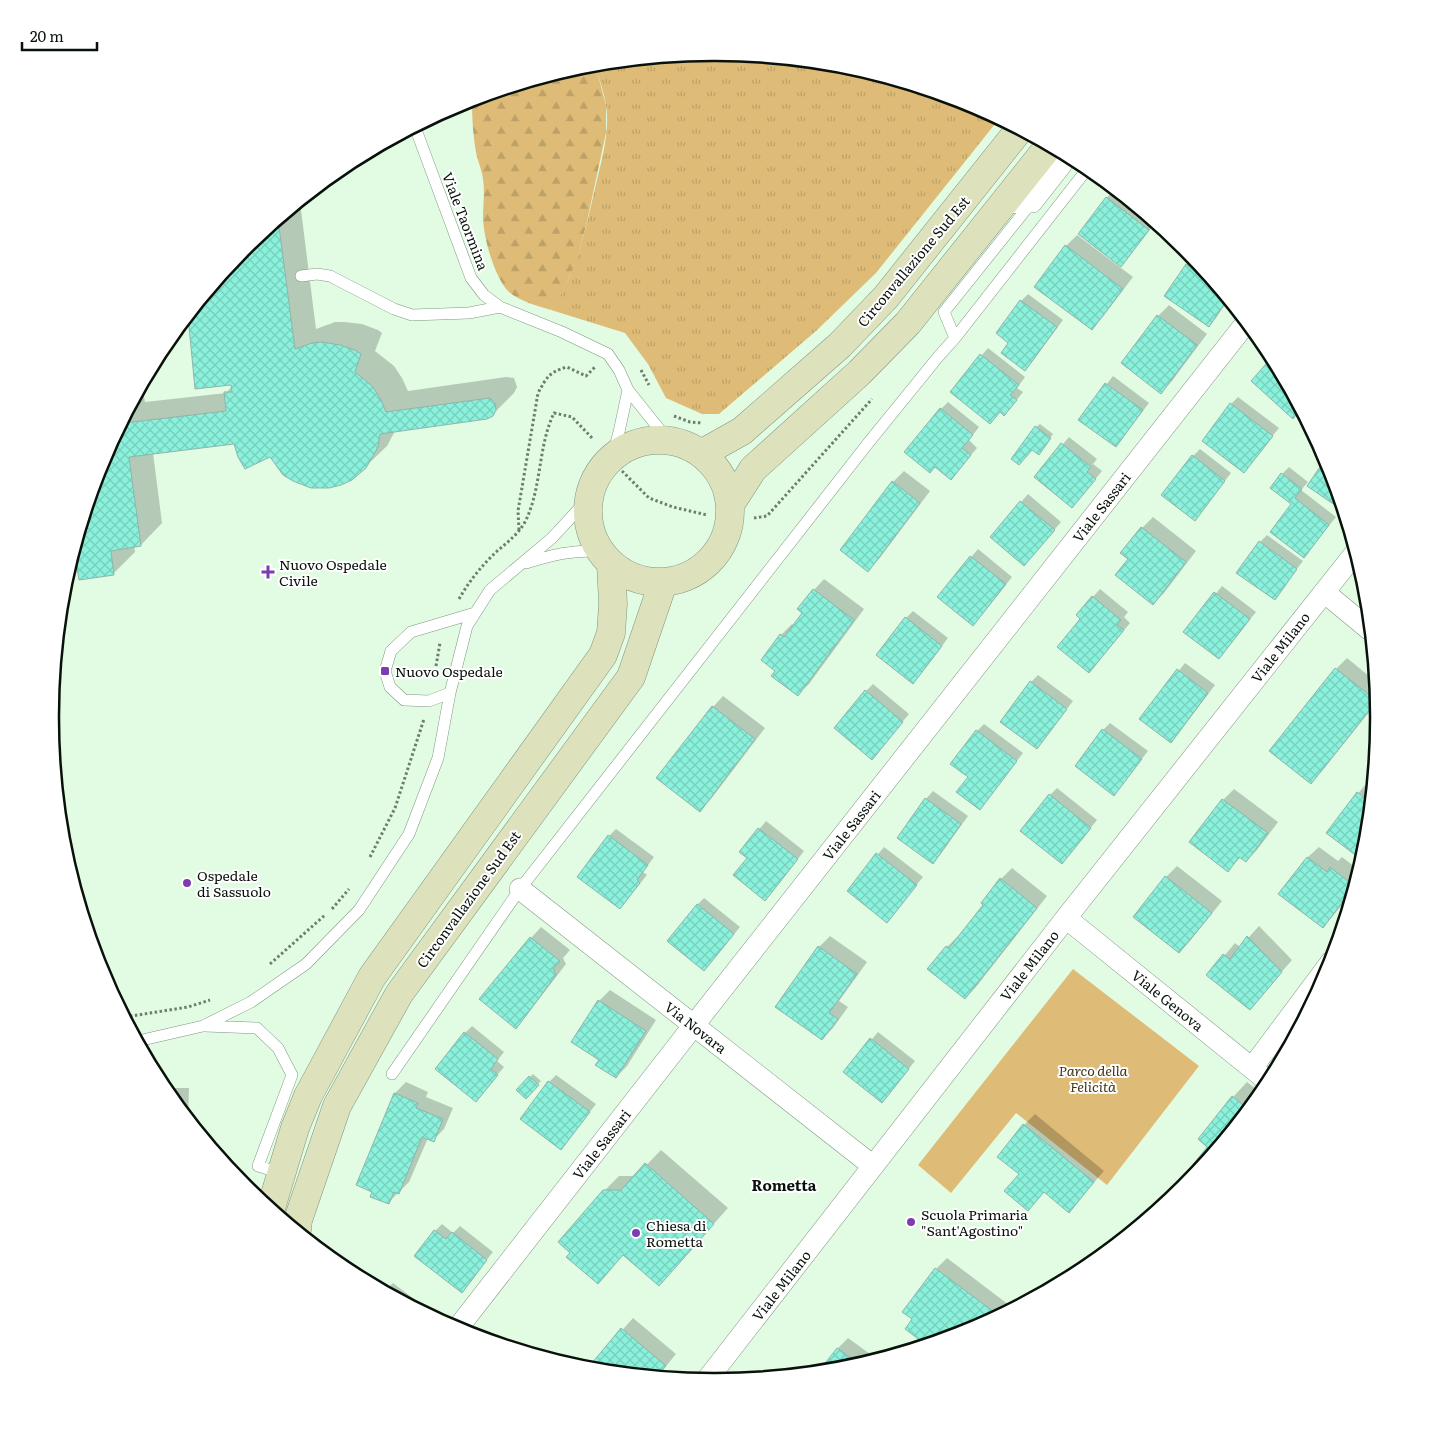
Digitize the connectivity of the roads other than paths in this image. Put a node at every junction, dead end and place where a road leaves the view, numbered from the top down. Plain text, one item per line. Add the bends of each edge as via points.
1 (417, 133) edge
2 (1015, 135) edge
3 (1045, 151) edge
4 (1063, 162) edge
5 (1083, 175) edge
6 (1032, 202) junction
7 (1004, 203) junction
8 (301, 276) dead end
9 (500, 307) junction
10 (1242, 328) edge
11 (955, 338) junction
12 (628, 390) junction
13 (668, 440) junction
14 (701, 454) junction
15 (609, 456) junction
16 (588, 499) junction
17 (719, 510) junction
18 (605, 558) junction
19 (1351, 559) edge
20 (522, 565) junction
21 (662, 583) junction
22 (1324, 592) junction
23 (475, 613) junction
24 (1364, 625) edge
25 (450, 693) junction
26 (520, 889) junction
27 (1066, 918) junction
28 (1311, 989) edge
29 (694, 1025) junction
30 (203, 1026) junction
31 (144, 1040) edge
32 (1252, 1068) junction
33 (392, 1074) dead end
34 (1263, 1077) edge
35 (873, 1166) junction
36 (282, 1173) junction
37 (273, 1202) edge
38 (298, 1223) edge
39 (462, 1322) edge
40 (712, 1373) edge

1 - 9 lane, Viale Taormina via 471,278 484,295
2 - 14 main road, Circonvallazione Sud Est via 886,297 840,345 742,431
3 - 7 main road
4 - 6 street
5 - 11 lane
6 - 7 street
6 - 11 lane via 944,312
7 - 17 main road via 908,324 753,469
8 - 9 lane via 330,276 412,315 469,313
9 - 12 lane, Viale Taormina via 608,354
10 - 29 street, Viale Sassari
11 - 26 lane via 863,450
12 - 13 lane
12 - 15 lane via 619,432
13 - 14 main road via 691,447
13 - 15 main road via 638,443
14 - 17 main road via 716,468 726,485
15 - 16 main road
16 - 18 main road via 591,535
16 - 20 lane
17 - 21 main road via 730,519 721,546 713,558 690,575
18 - 20 lane via 576,550
18 - 21 main road via 622,573 635,579
18 - 36 main road via 613,604 611,632 603,654 372,977 308,1096
19 - 22 street, Viale Milano
20 - 23 lane via 490,590
21 - 38 main road, Circonvallazione Sud Est via 631,677 399,994 337,1106
22 - 24 street
22 - 27 street, Viale Milano
23 - 25 lane via 467,626
23 - 25 lane via 411,632 391,651 385,672 390,688 404,700 429,701
25 - 30 lane via 438,758 409,834 359,910 306,964 251,1002
26 - 29 street, Via Novara
26 - 33 lane
27 - 32 street, Viale Genova
27 - 35 street, Viale Milano
28 - 32 street
29 - 35 street, Via Novara
29 - 39 street, Viale Sassari
30 - 31 lane
30 - 36 lane via 257,1028 278,1048 292,1075 258,1166
32 - 34 street, Viale Genova
35 - 40 street, Viale Milano
36 - 37 main road

